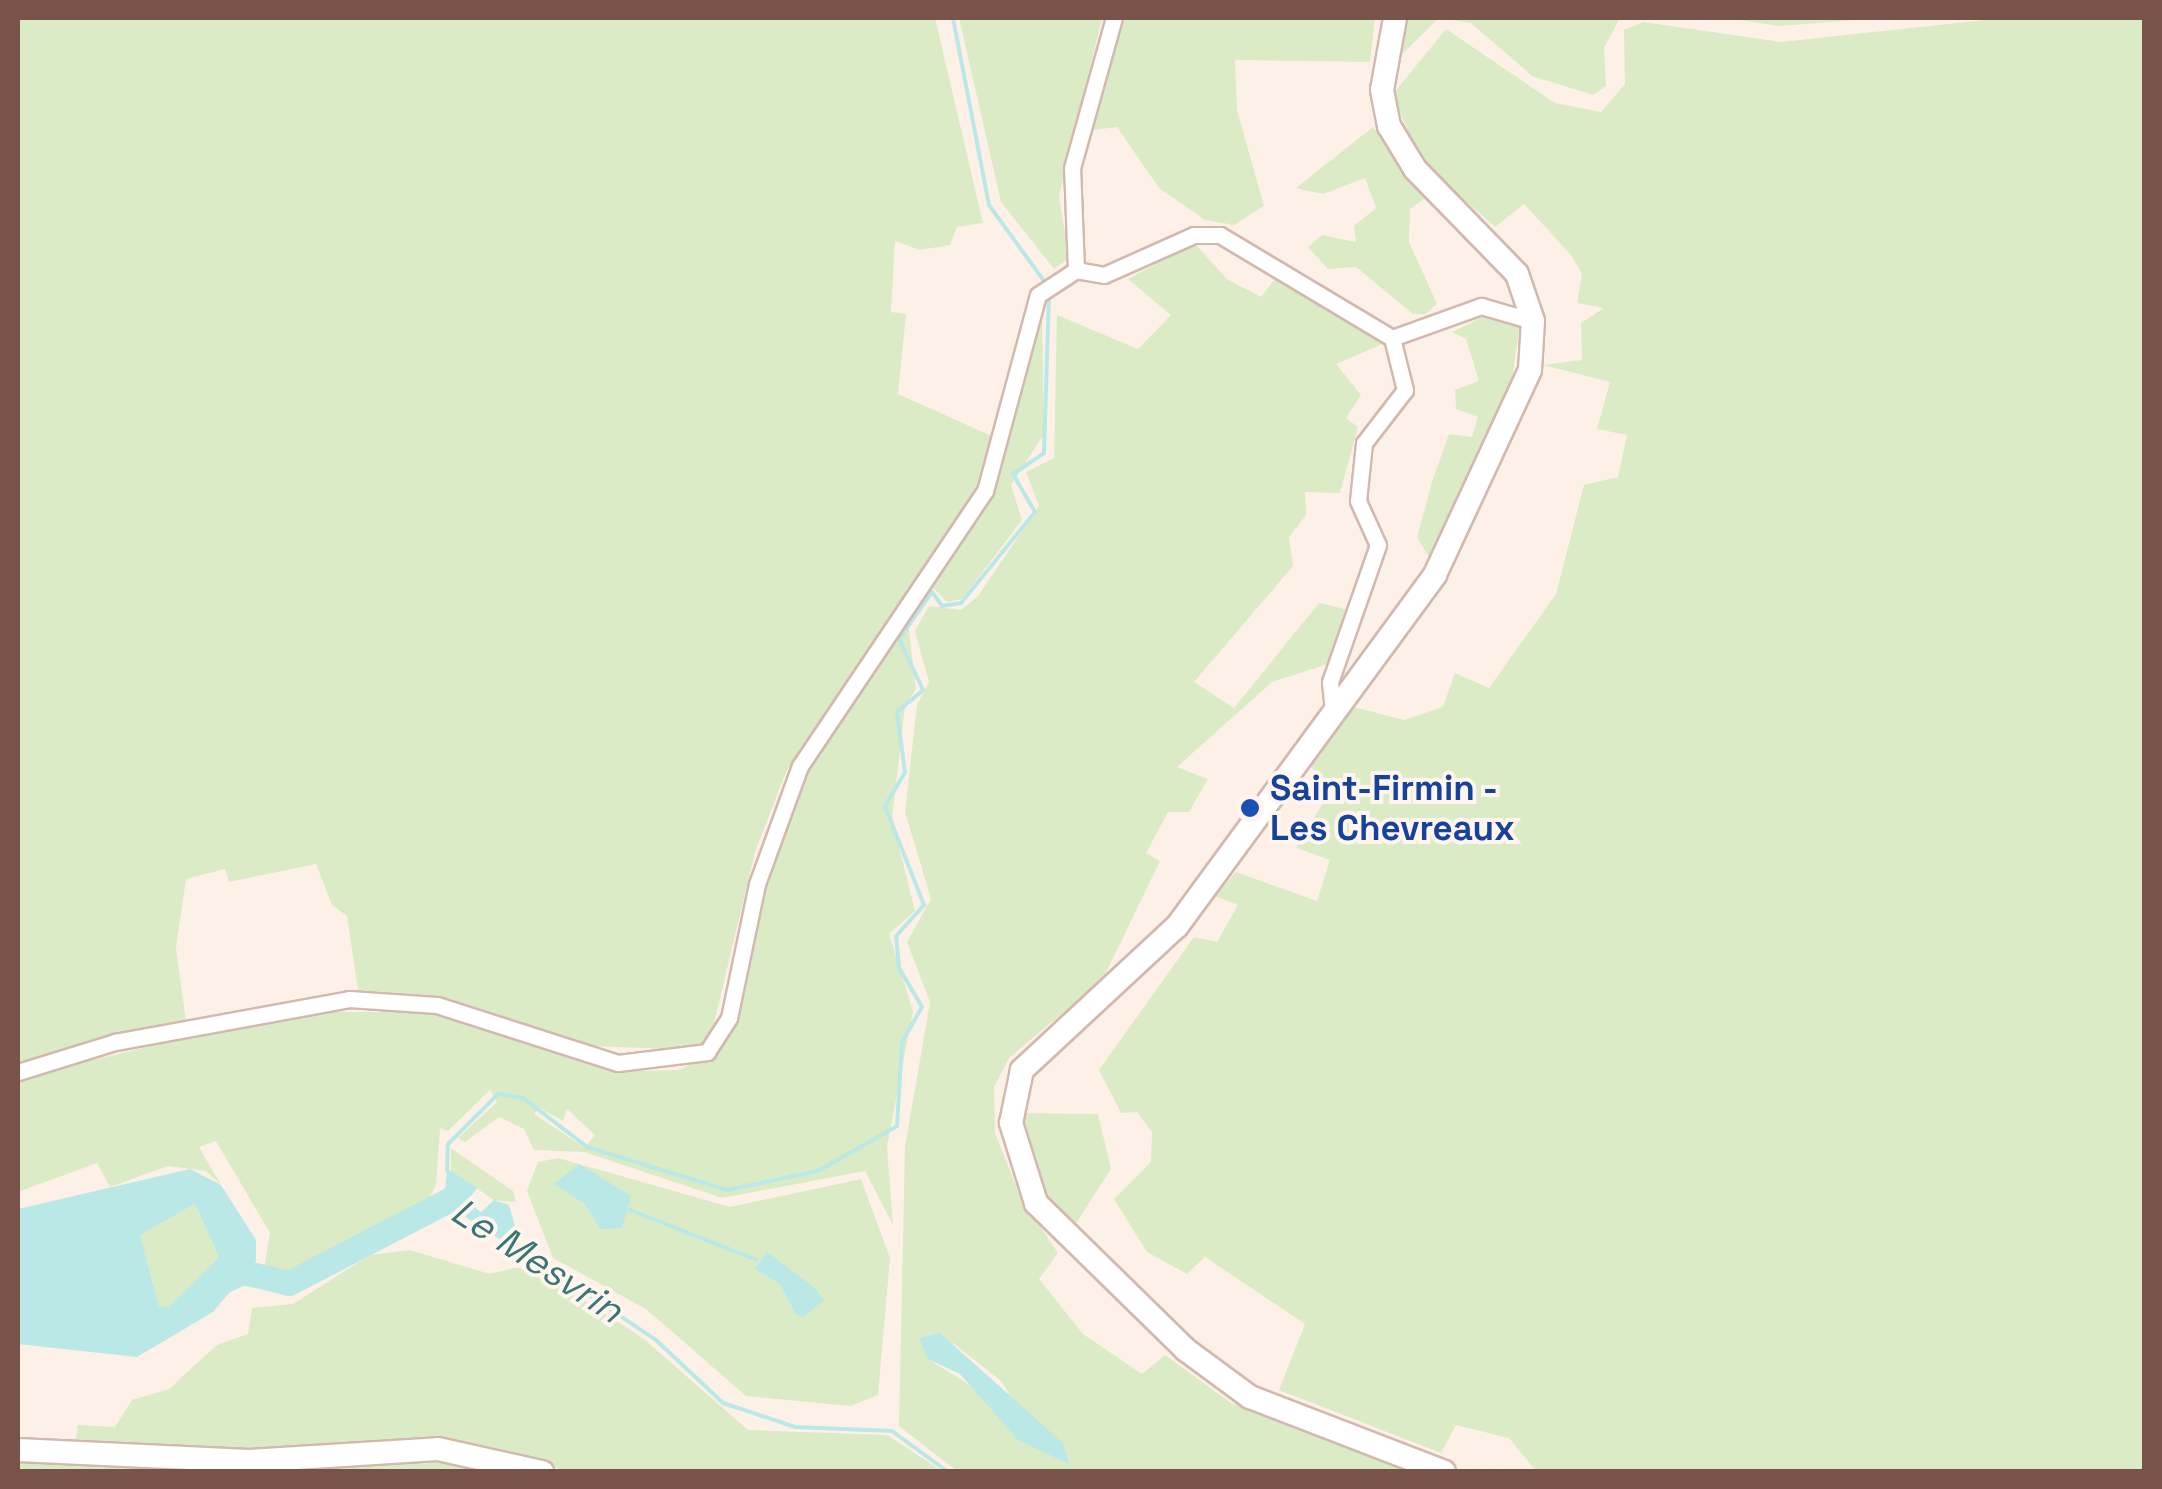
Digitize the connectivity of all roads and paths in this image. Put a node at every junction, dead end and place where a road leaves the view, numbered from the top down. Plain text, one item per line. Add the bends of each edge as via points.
1 (1114, 18) edge
2 (1394, 18) edge
3 (1076, 270) junction
4 (1533, 321) junction
5 (1392, 338) junction
6 (1333, 713) junction
7 (18, 1072) edge
8 (18, 1450) edge
9 (542, 1472) edge
10 (1444, 1472) edge

1 - 3 street via 1072,168
2 - 4 main road via 1382,90 1398,147 1503,254
3 - 5 street via 1104,274 1194,235 1220,235
3 - 7 street via 1048,286 985,491 800,766 757,884 729,1018 708,1052 618,1063 437,1006 349,999 115,1042
4 - 5 street via 1482,306
4 - 6 main road via 1530,370 1435,574
5 - 6 street via 1405,390 1364,442 1358,501 1378,545 1330,682
6 - 10 main road via 1177,926 1022,1070 1012,1102 1015,1152 1052,1225 1225,1381
8 - 9 main road via 249,1461 454,1450

